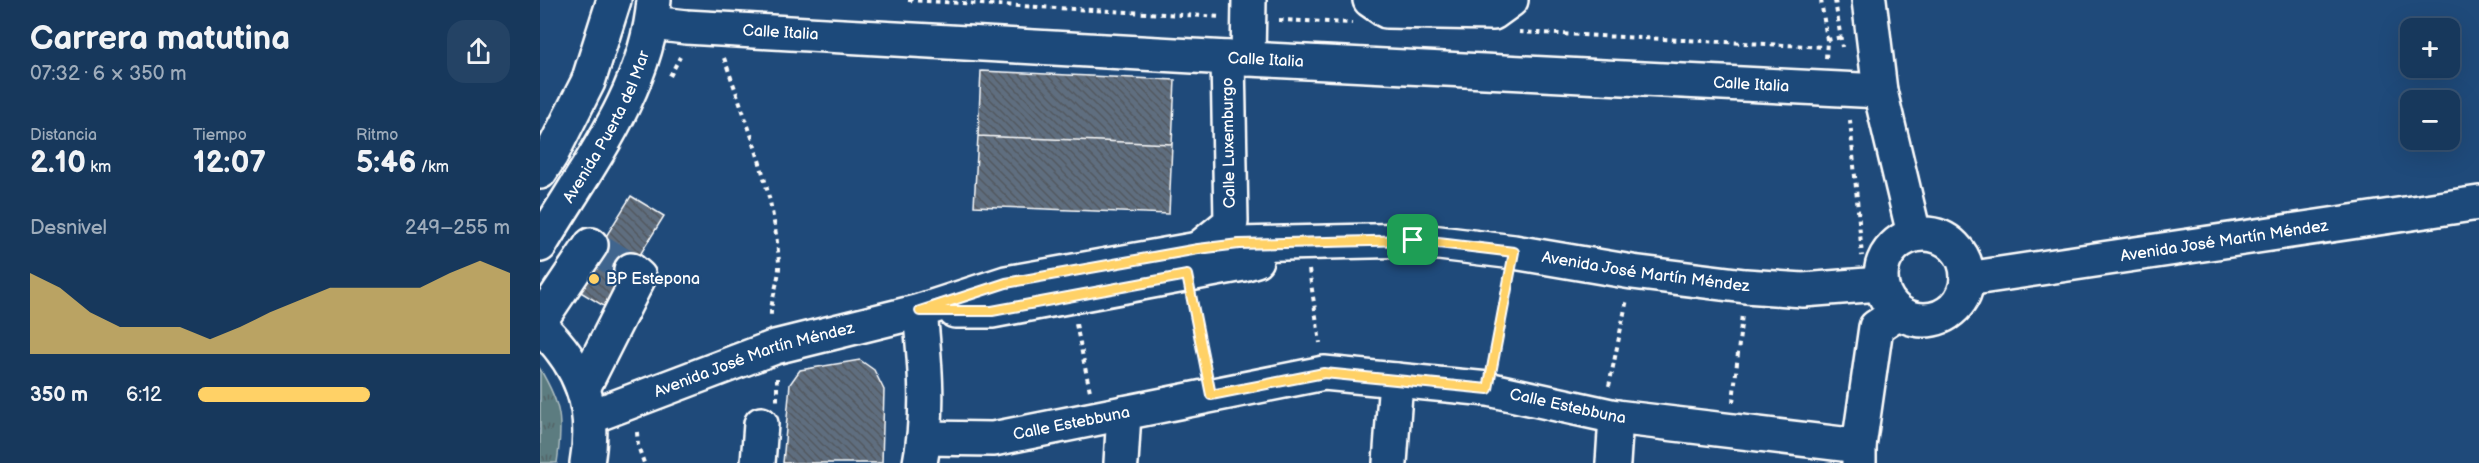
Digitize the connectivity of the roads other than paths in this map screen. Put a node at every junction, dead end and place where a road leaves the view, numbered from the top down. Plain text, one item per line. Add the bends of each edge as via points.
1 (614, 0) edge
2 (1249, 0) edge
3 (1370, 0) edge
4 (1511, 0) edge
5 (1869, 0) edge
6 (653, 11) edge
7 (1238, 58) junction
8 (1880, 91) junction
9 (540, 172) edge
10 (2479, 203) edge
11 (564, 206) junction
12 (1914, 234) junction
13 (540, 245) edge
14 (1192, 262) junction
15 (631, 270) dead end
16 (1967, 279) junction
17 (1873, 285) junction
18 (920, 311) junction
19 (1897, 312) junction
20 (540, 321) edge
21 (540, 326) edge
22 (1396, 380) junction
23 (1610, 415) junction
24 (1110, 416) junction
25 (761, 424) road end
26 (591, 434) edge
27 (922, 450) edge
28 (1859, 454) edge
29 (758, 463) edge
30 (1121, 463) edge
31 (1390, 463) edge
32 (1613, 463) edge

1 - 9 street, Avenida Puerta del Mar via 588,82
2 - 7 street
3 - 4 street via 1386,11 1493,13
5 - 8 street
6 - 7 street, Calle Italia via 719,28
6 - 11 street, Avenida Puerta del Mar via 625,103
7 - 8 street, Calle Italia
7 - 14 street, Calle Luxemburgo via 1231,222
8 - 12 street
10 - 16 street, Avenida José Martín Méndez
11 - 13 street, Avenida Puerta del Mar
11 - 20 street via 594,247
12 - 16 street via 1931,234 1947,240 1960,252
12 - 17 street via 1887,253
14 - 17 street, Avenida José Martín Méndez via 1239,244 1413,240 1745,286 1803,290
14 - 18 street, Avenida José Martín Méndez via 1006,283
14 - 18 street, Avenida José Martín Méndez via 1199,257 1192,262 1115,276 1086,295 992,311
15 - 26 street via 639,277
16 - 19 street via 1960,303 1947,315 1930,321 1912,320
17 - 19 street
18 - 26 street, Avenida José Martín Méndez via 775,347
18 - 27 street via 927,385
19 - 28 street via 1876,327
21 - 26 street via 572,364
22 - 23 street, Calle Estebbuna via 1488,389
22 - 24 street, Calle Estebbuna via 1324,373
22 - 31 street
23 - 28 street, Calle Estebbuna via 1730,430
23 - 32 street
24 - 27 street, Calle Estebbuna
24 - 30 street
25 - 29 street

